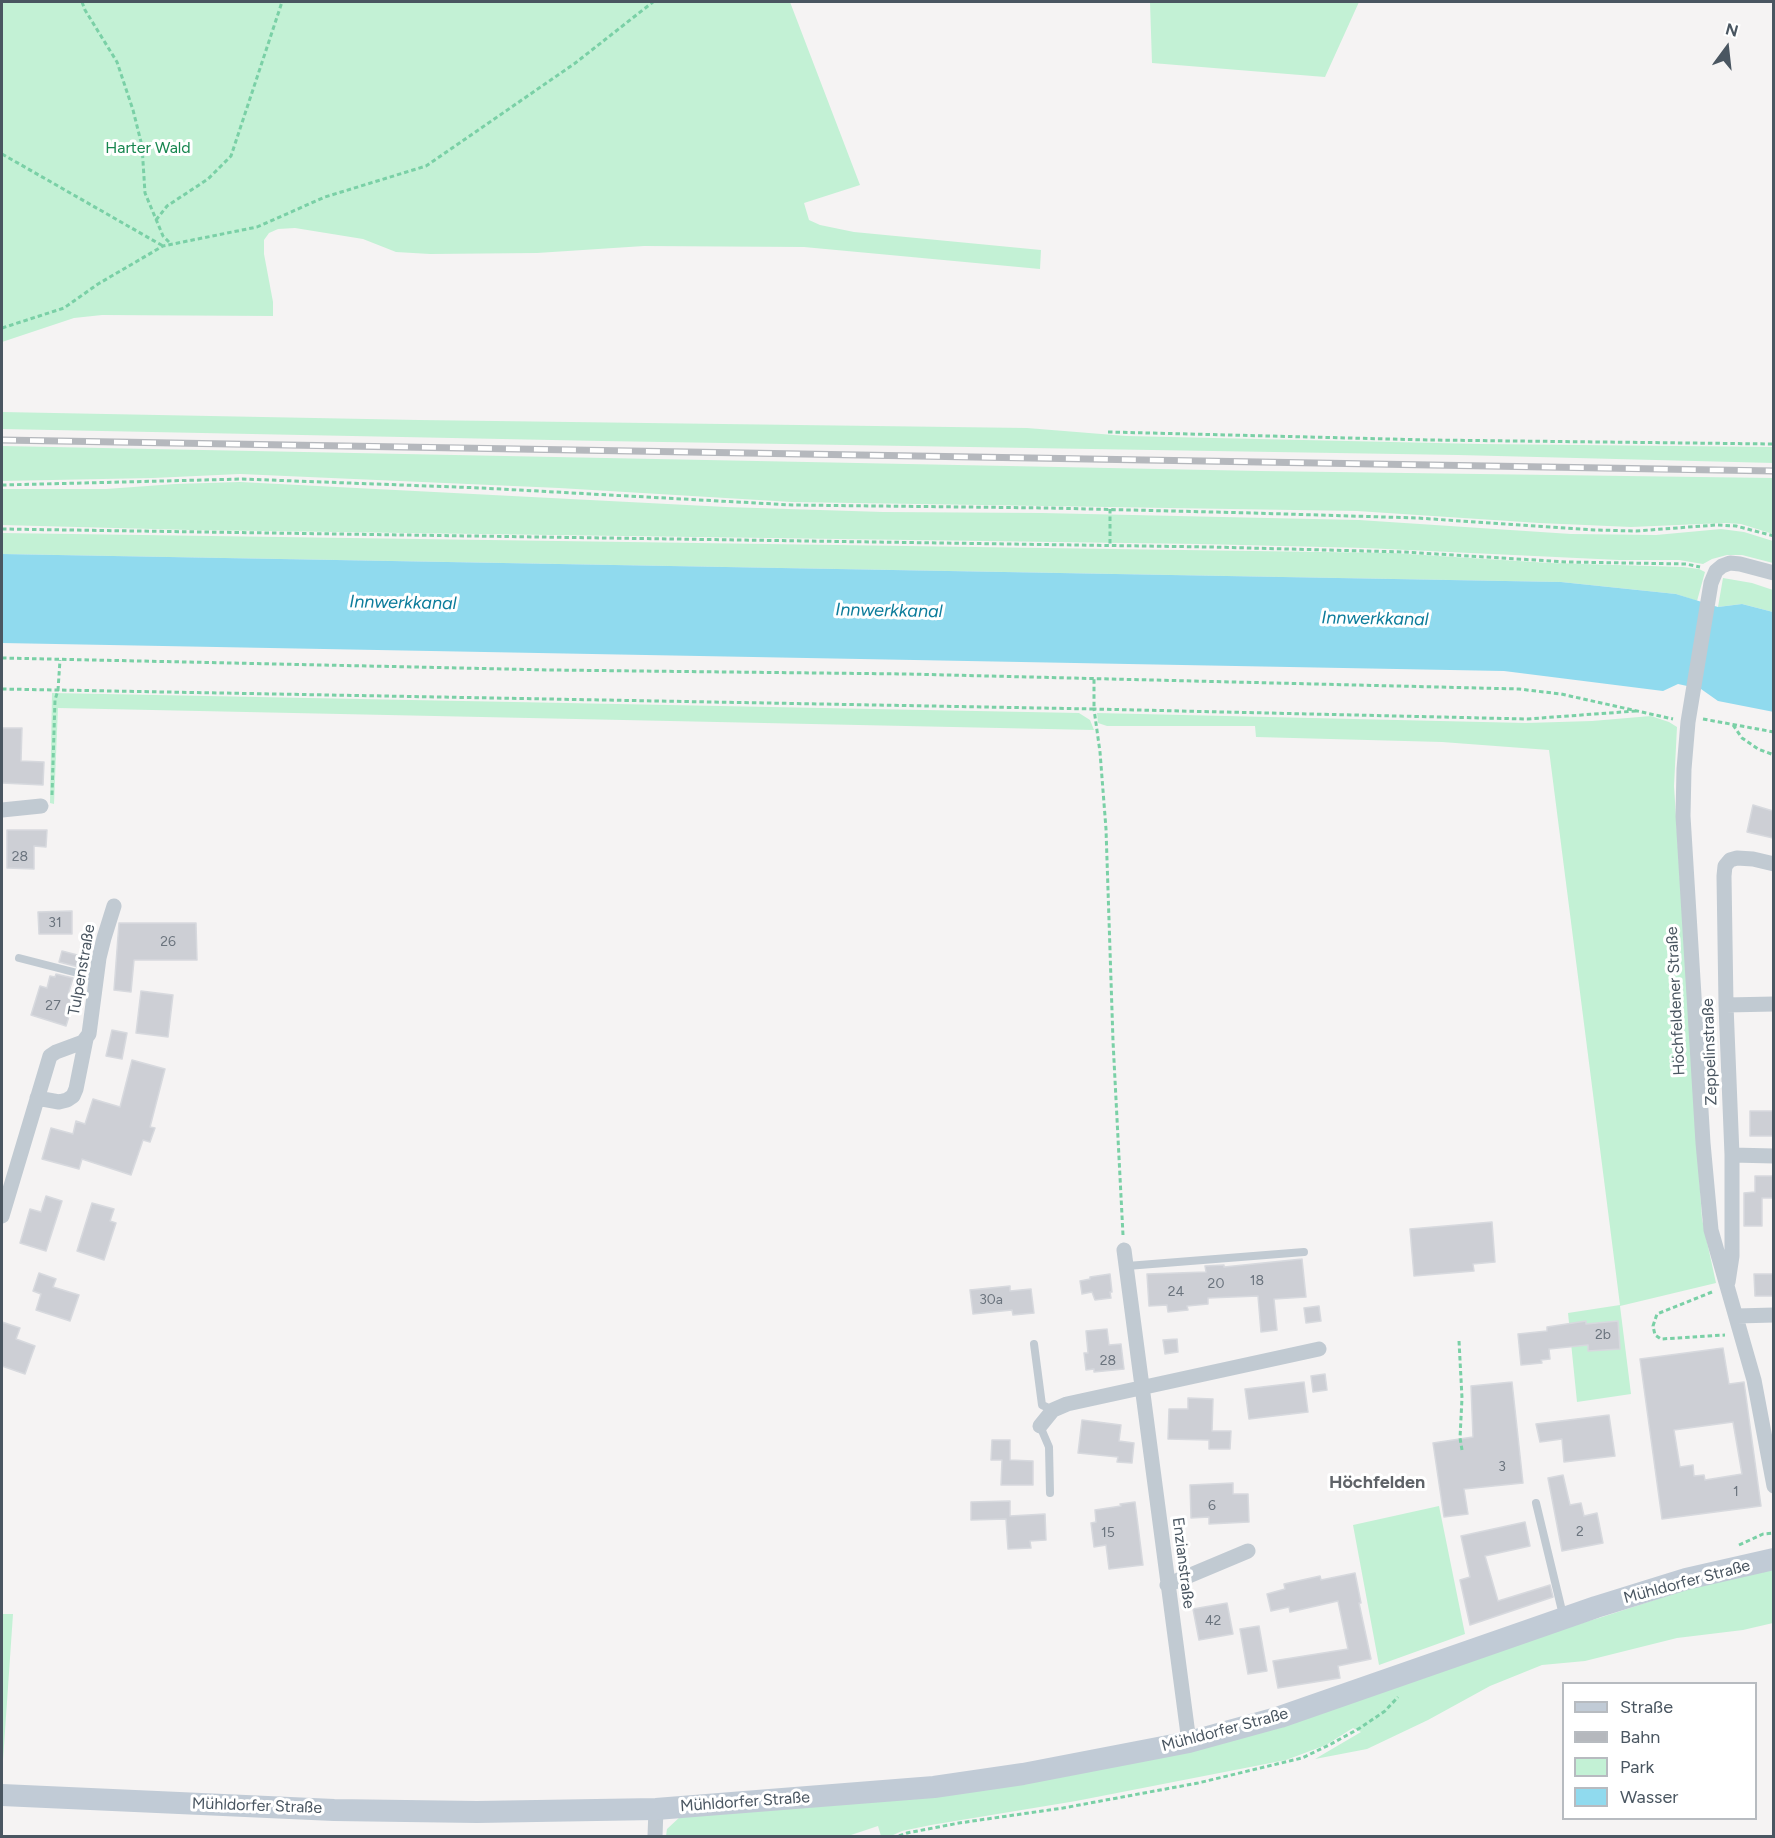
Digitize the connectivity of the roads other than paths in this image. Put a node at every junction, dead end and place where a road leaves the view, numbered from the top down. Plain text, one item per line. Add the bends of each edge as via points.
1 (1773, 573) edge
2 (41, 806) road end
3 (2, 810) edge
4 (1773, 864) edge
5 (114, 906) dead end
6 (19, 958) dead end
7 (97, 978) junction
8 (1773, 1004) edge
9 (1726, 1005) junction
10 (87, 1039) junction
11 (37, 1098) junction
12 (1732, 1155) junction
13 (1773, 1156) edge
14 (2, 1216) edge
15 (1124, 1250) road end
16 (1304, 1252) dead end
17 (1126, 1266) junction
18 (1727, 1288) junction
19 (1773, 1315) edge
20 (1737, 1316) junction
21 (1034, 1344) dead end
22 (1319, 1349) dead end
23 (1143, 1389) junction
24 (1053, 1410) junction
25 (1040, 1426) joint
26 (1773, 1486) edge
27 (1050, 1493) dead end
28 (1536, 1503) dead end
29 (1248, 1551) dead end
30 (1773, 1560) edge
31 (1167, 1585) junction
32 (1564, 1618) junction
33 (1189, 1742) junction
34 (2, 1795) edge
35 (656, 1809) junction
36 (655, 1836) edge

1 - 18 street, Höchfeldener Straße via 1730,563 1713,577 1689,715 1684,769 1683,816 1703,1143 1711,1230
2 - 3 street
4 - 9 street, Zeppelinstraße via 1737,858 1725,866
5 - 7 street, Tulpenstraße
6 - 7 lane
7 - 10 street, Tulpenstraße
8 - 9 street
9 - 12 street, Zeppelinstraße
10 - 11 street, Tulpenstraße via 50,1056
10 - 11 street, Tulpenstraße via 73,1096 59,1102
11 - 14 street, Tulpenstraße
12 - 13 street
12 - 18 street, Zeppelinstraße via 1732,1256
15 - 17 street, Enzianstraße
16 - 17 lane
17 - 23 street, Enzianstraße
18 - 20 street, Höchfeldener Straße
19 - 20 street
20 - 26 street, Höchfeldener Straße via 1754,1380
21 - 24 lane via 1042,1405
22 - 23 street
23 - 24 street
23 - 31 street, Enzianstraße
24 - 25 street
25 - 27 lane via 1049,1447
28 - 32 lane
29 - 31 street
30 - 32 street, Mühldorfer Straße via 1686,1579
31 - 33 street, Enzianstraße
32 - 33 street, Mühldorfer Straße via 1280,1717
33 - 35 street, Mühldorfer Straße via 934,1787
34 - 35 street, Mühldorfer Straße via 346,1810
35 - 36 street, Mühldorfer Straße

